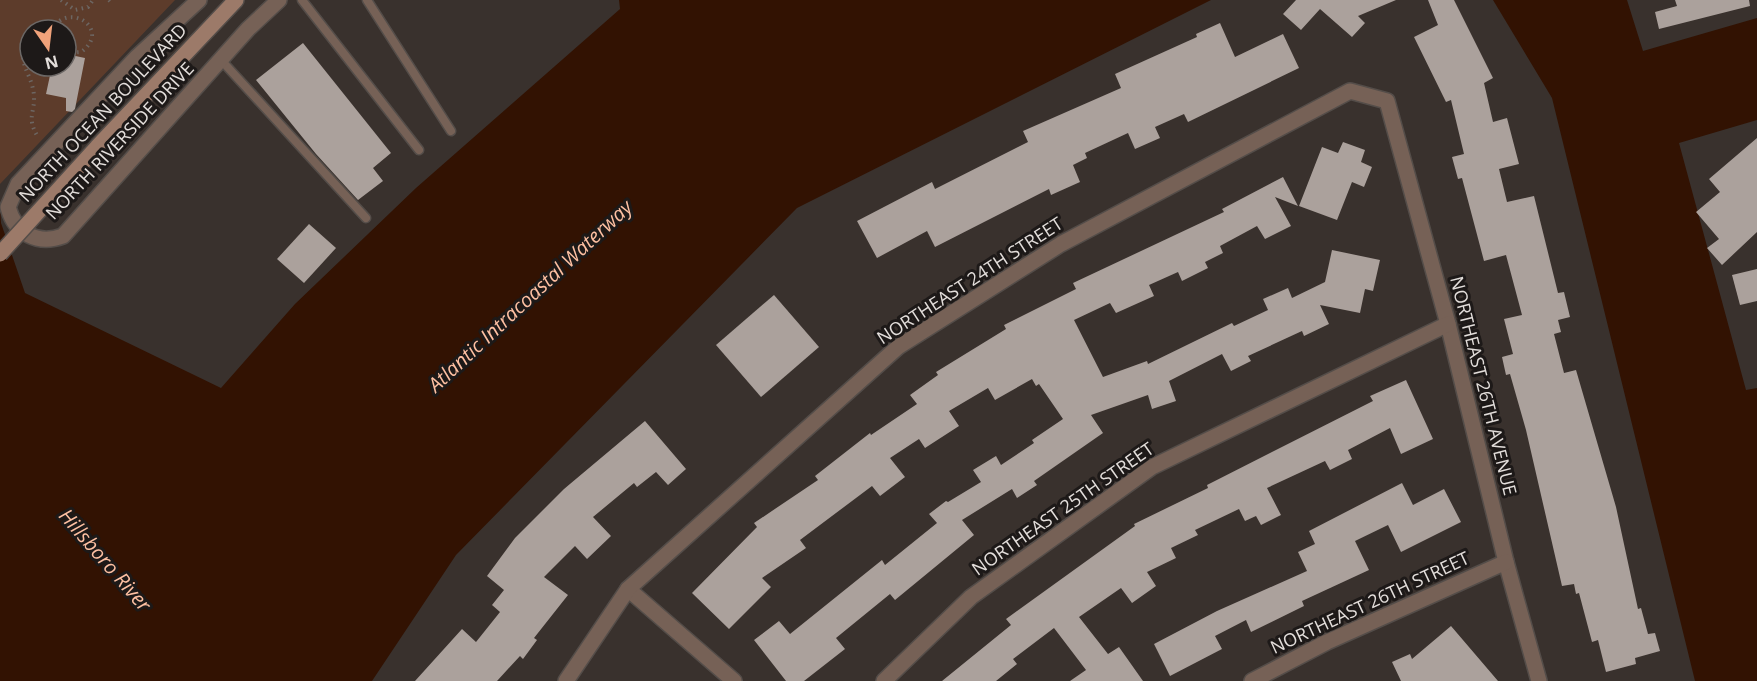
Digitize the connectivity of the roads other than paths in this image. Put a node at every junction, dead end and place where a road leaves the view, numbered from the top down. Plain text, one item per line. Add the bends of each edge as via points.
1 (200, 0) edge
2 (236, 0) edge
3 (279, 0) edge
4 (302, 0) edge
5 (367, 0) edge
6 (221, 60) junction
7 (1387, 100) joint
8 (451, 131) dead end
9 (419, 150) dead end
10 (366, 218) dead end
11 (0, 254) edge
12 (1448, 324) junction
13 (1506, 562) junction
14 (628, 589) junction
15 (566, 681) edge
16 (734, 681) edge
17 (884, 681) edge
18 (1252, 681) edge
19 (1539, 681) edge

1 - 6 street, NORTH RIVERSIDE DRIVE via 137,57 18,184 8,207 16,226 38,239 48,241 63,236
2 - 11 main road, NORTH OCEAN BOULEVARD, bridge
3 - 6 street, NORTH RIVERSIDE DRIVE
4 - 9 lane
5 - 8 lane
6 - 10 lane
7 - 12 street, NORTHEAST 26TH AVENUE
7 - 14 street, NORTHEAST 24TH STREET via 1350,91 1061,244 898,347
12 - 13 street, NORTHEAST 26TH AVENUE
12 - 17 street, NORTHEAST 25TH STREET via 1152,467 970,597
13 - 18 street, NORTHEAST 26TH STREET via 1327,642
13 - 19 street, NORTHEAST 26TH AVENUE
14 - 15 street, NORTHEAST 24TH STREET
14 - 16 street

